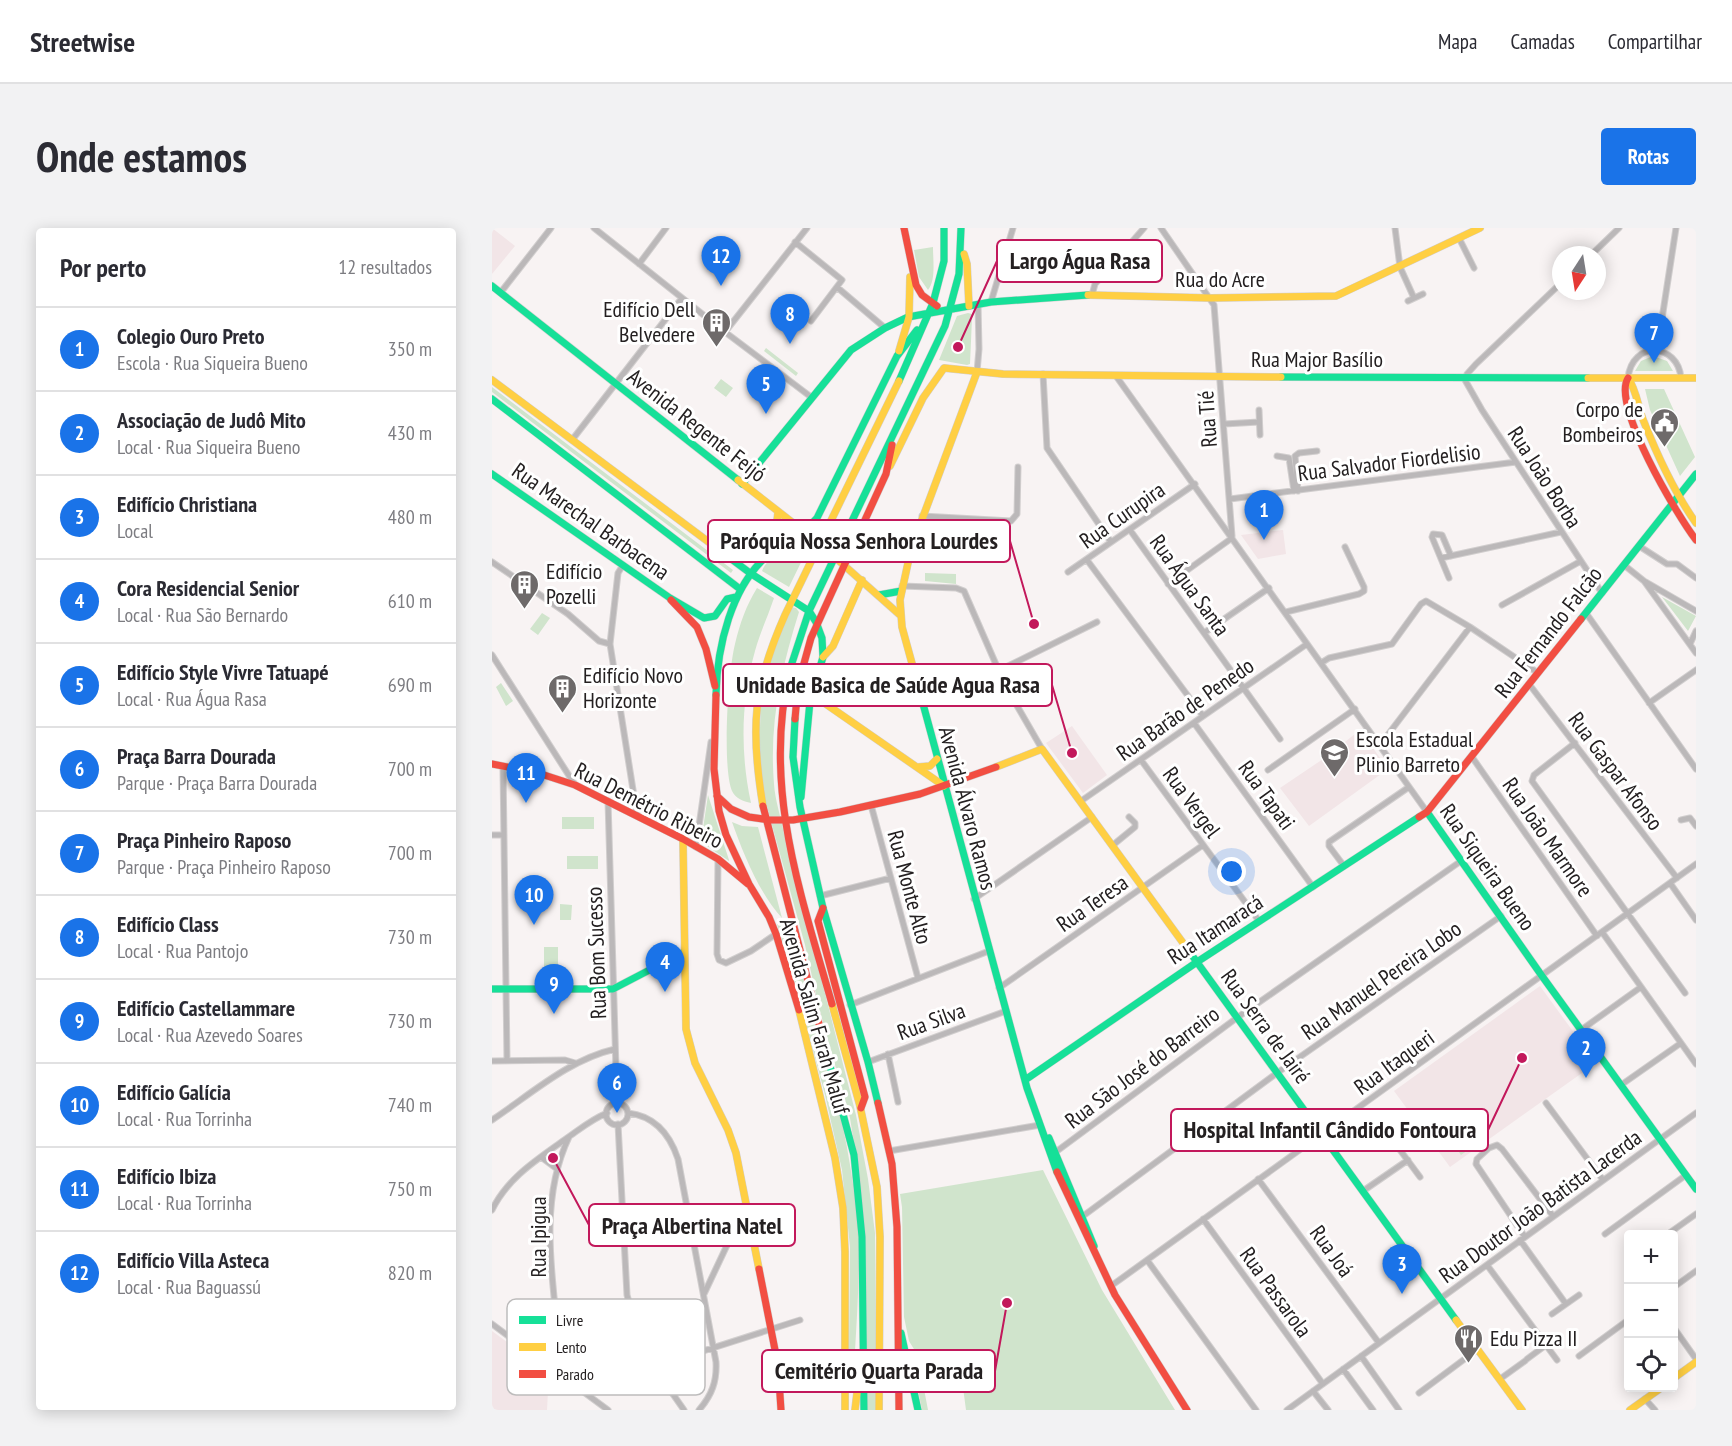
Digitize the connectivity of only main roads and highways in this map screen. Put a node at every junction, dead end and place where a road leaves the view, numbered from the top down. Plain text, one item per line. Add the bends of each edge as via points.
1 (904, 228) edge
2 (944, 228) edge
3 (961, 228) edge
4 (1480, 228) edge
5 (1472, 230) edge
6 (962, 249) junction
7 (911, 268) junction
8 (492, 286) edge
9 (933, 303) junction
10 (969, 306) junction
11 (947, 310) junction
12 (929, 313) junction
13 (909, 317) junction
14 (897, 356) junction
15 (939, 372) joint
16 (977, 372) junction
17 (1628, 378) junction
18 (1696, 378) edge
19 (492, 380) edge
20 (492, 399) edge
21 (895, 430) junction
22 (1656, 447) junction
23 (1647, 452) junction
24 (1662, 461) junction
25 (1653, 466) junction
26 (492, 474) edge
27 (886, 474) junction
28 (1696, 474) edge
29 (742, 484) junction
30 (1679, 495) junction
31 (1672, 504) junction
32 (778, 512) junction
33 (1696, 523) edge
34 (803, 531) junction
35 (1696, 540) edge
36 (820, 544) junction
37 (834, 556) junction
38 (757, 564) junction
39 (843, 564) junction
40 (750, 573) junction
41 (862, 580) junction
42 (901, 589) junction
43 (740, 590) junction
44 (879, 595) junction
45 (736, 597) junction
46 (669, 598) junction
47 (791, 598) junction
48 (809, 610) junction
49 (900, 615) junction
50 (816, 622) junction
51 (823, 657) junction
52 (815, 683) junction
53 (716, 689) junction
54 (937, 759) junction
55 (492, 764) edge
56 (915, 767) junction
57 (944, 786) junction
58 (716, 794) junction
59 (800, 807) junction
60 (1427, 812) junction
61 (765, 819) junction
62 (784, 819) junction
63 (803, 819) junction
64 (683, 839) junction
65 (748, 884) junction
66 (823, 908) junction
67 (684, 952) junction
68 (1197, 962) junction
69 (492, 990) edge
70 (1025, 1080) junction
71 (861, 1108) junction
72 (1036, 1113) junction
73 (1052, 1155) junction
74 (1696, 1189) edge
75 (863, 1317) junction
76 (900, 1328) junction
77 (1696, 1360) edge
78 (1678, 1375) edge
79 (1655, 1392) edge
80 (781, 1410) edge
81 (845, 1410) edge
82 (855, 1410) edge
83 (864, 1410) edge
84 (879, 1410) edge
85 (899, 1410) edge
86 (918, 1410) edge
87 (1187, 1410) edge
88 (1522, 1410) edge
89 (1630, 1410) edge

1 - 7 main road
2 - 9 main road via 944,261
3 - 6 main road
4 - 5 main road, Rua do Acre
5 - 10 main road, Rua do Acre via 1336,296 1092,295
6 - 10 main road via 967,264
6 - 11 main road via 959,274
7 - 9 main road via 919,291
7 - 13 main road
8 - 29 main road, Avenida Regente Feijó
9 - 11 main road
9 - 12 main road
10 - 11 main road, Rua do Acre
11 - 12 main road, Rua do Acre
11 - 21 main road via 939,339
12 - 13 main road, Rua do Acre
12 - 14 main road, Avenida Salim Farah Maluf
12 - 36 main road, Avenida Salim Farah Maluf
13 - 14 main road
13 - 29 main road, Rua do Acre via 851,350
14 - 34 main road, Avenida Salim Farah Maluf via 820,512
15 - 16 main road, Rua Major Basílio via 948,368
15 - 27 main road, Avenida Salim Farah Maluf
16 - 17 main road, Rua Major Basílio
16 - 42 main road, Avenida Álvaro Ramos via 922,516
17 - 18 main road, Rua Major Basílio
17 - 22 main road
17 - 23 main road via 1623,389 1626,403
19 - 40 main road
20 - 43 main road
21 - 27 main road, Avenida Salim Farah Maluf
21 - 37 main road, Avenida Salim Farah Maluf
22 - 23 main road
22 - 24 main road
23 - 25 main road
24 - 25 main road
24 - 30 main road
25 - 31 main road
26 - 46 main road, Rua Marechal Barbacena
27 - 39 main road, Avenida Salim Farah Maluf
28 - 30 main road, Rua Fernando Falcão
29 - 32 main road, Avenida Regente Feijó
30 - 31 main road, Rua Fernando Falcão
30 - 33 main road
31 - 35 main road
31 - 60 main road, Rua Fernando Falcão
32 - 34 main road, Avenida Regente Feijó
32 - 38 main road via 776,530
34 - 36 main road, Avenida Regente Feijó
34 - 38 main road, Avenida Salim Farah Maluf
36 - 37 main road, Avenida Regente Feijó
36 - 47 main road, Avenida Salim Farah Maluf
37 - 39 main road, Avenida Regente Feijó
37 - 48 main road, Avenida Salim Farah Maluf
38 - 40 main road, Avenida Salim Farah Maluf
39 - 41 main road, Avenida Regente Feijó
39 - 50 main road, Avenida Salim Farah Maluf
40 - 43 main road, Avenida Salim Farah Maluf
40 - 47 main road
41 - 44 main road, Avenida Regente Feijó
41 - 51 main road via 832,646
42 - 44 main road
42 - 49 main road, Avenida Álvaro Ramos
43 - 45 main road, Avenida Salim Farah Maluf
44 - 49 main road, Avenida Regente Feijó
45 - 46 main road, Rua Marechal Barbacena via 727,599 718,614 708,620
45 - 53 main road, Avenida Salim Farah Maluf via 725,630
46 - 53 main road, Rua Marechal Barbacena via 697,627
47 - 48 main road
47 - 61 main road, Avenida Salim Farah Maluf via 758,693 755,748
48 - 50 main road
48 - 62 main road, Avenida Salim Farah Maluf via 788,676 781,721 779,760
49 - 54 main road, Avenida Álvaro Ramos
50 - 51 main road
50 - 59 main road, Avenida Salim Farah Maluf via 795,707 793,757
51 - 52 main road
52 - 56 main road via 823,702
52 - 59 main road via 808,710
53 - 58 main road, Avenida Salim Farah Maluf
54 - 56 main road via 927,767
54 - 57 main road, Avenida Álvaro Ramos
55 - 64 main road, Rua Demétrio Ribeiro via 575,785
56 - 57 main road
57 - 63 main road, Rua Demétrio Ribeiro
57 - 68 main road, Rua Serra de Jairé via 1042,749
57 - 70 main road, Avenida Álvaro Ramos
58 - 61 main road, Rua Demétrio Ribeiro via 732,811
58 - 65 main road, Avenida Salim Farah Maluf via 726,835
59 - 63 main road, Avenida Salim Farah Maluf
60 - 68 main road, Rua Itamaracá
60 - 74 main road, Rua Siqueira Bueno
61 - 62 main road, Rua Demétrio Ribeiro
61 - 75 main road, Avenida Salim Farah Maluf via 852,1144 862,1237
62 - 63 main road, Rua Demétrio Ribeiro
62 - 71 main road, Avenida Salim Farah Maluf via 814,944
63 - 66 main road, Avenida Salim Farah Maluf
64 - 65 main road, Rua Demétrio Ribeiro via 718,859
64 - 67 main road
65 - 81 main road, Avenida Salim Farah Maluf via 776,934 839,1177 845,1252
66 - 71 main road via 819,921 866,1097
66 - 76 main road, Avenida Salim Farah Maluf via 890,1150
67 - 69 main road via 613,989
67 - 80 main road via 687,1038 733,1142 779,1372
68 - 70 main road, Rua Itamaracá
68 - 88 main road, Rua Serra de Jairé
70 - 72 main road, Avenida Álvaro Ramos
71 - 84 main road, Avenida Salim Farah Maluf via 875,1177 880,1231
72 - 73 main road, Avenida Álvaro Ramos
72 - 73 main road, Avenida Álvaro Ramos
73 - 87 main road, Avenida Álvaro Ramos via 1111,1286
75 - 82 main road
75 - 83 main road, Avenida Salim Farah Maluf
76 - 85 main road, Avenida Salim Farah Maluf
76 - 86 main road
77 - 78 main road
79 - 89 main road

